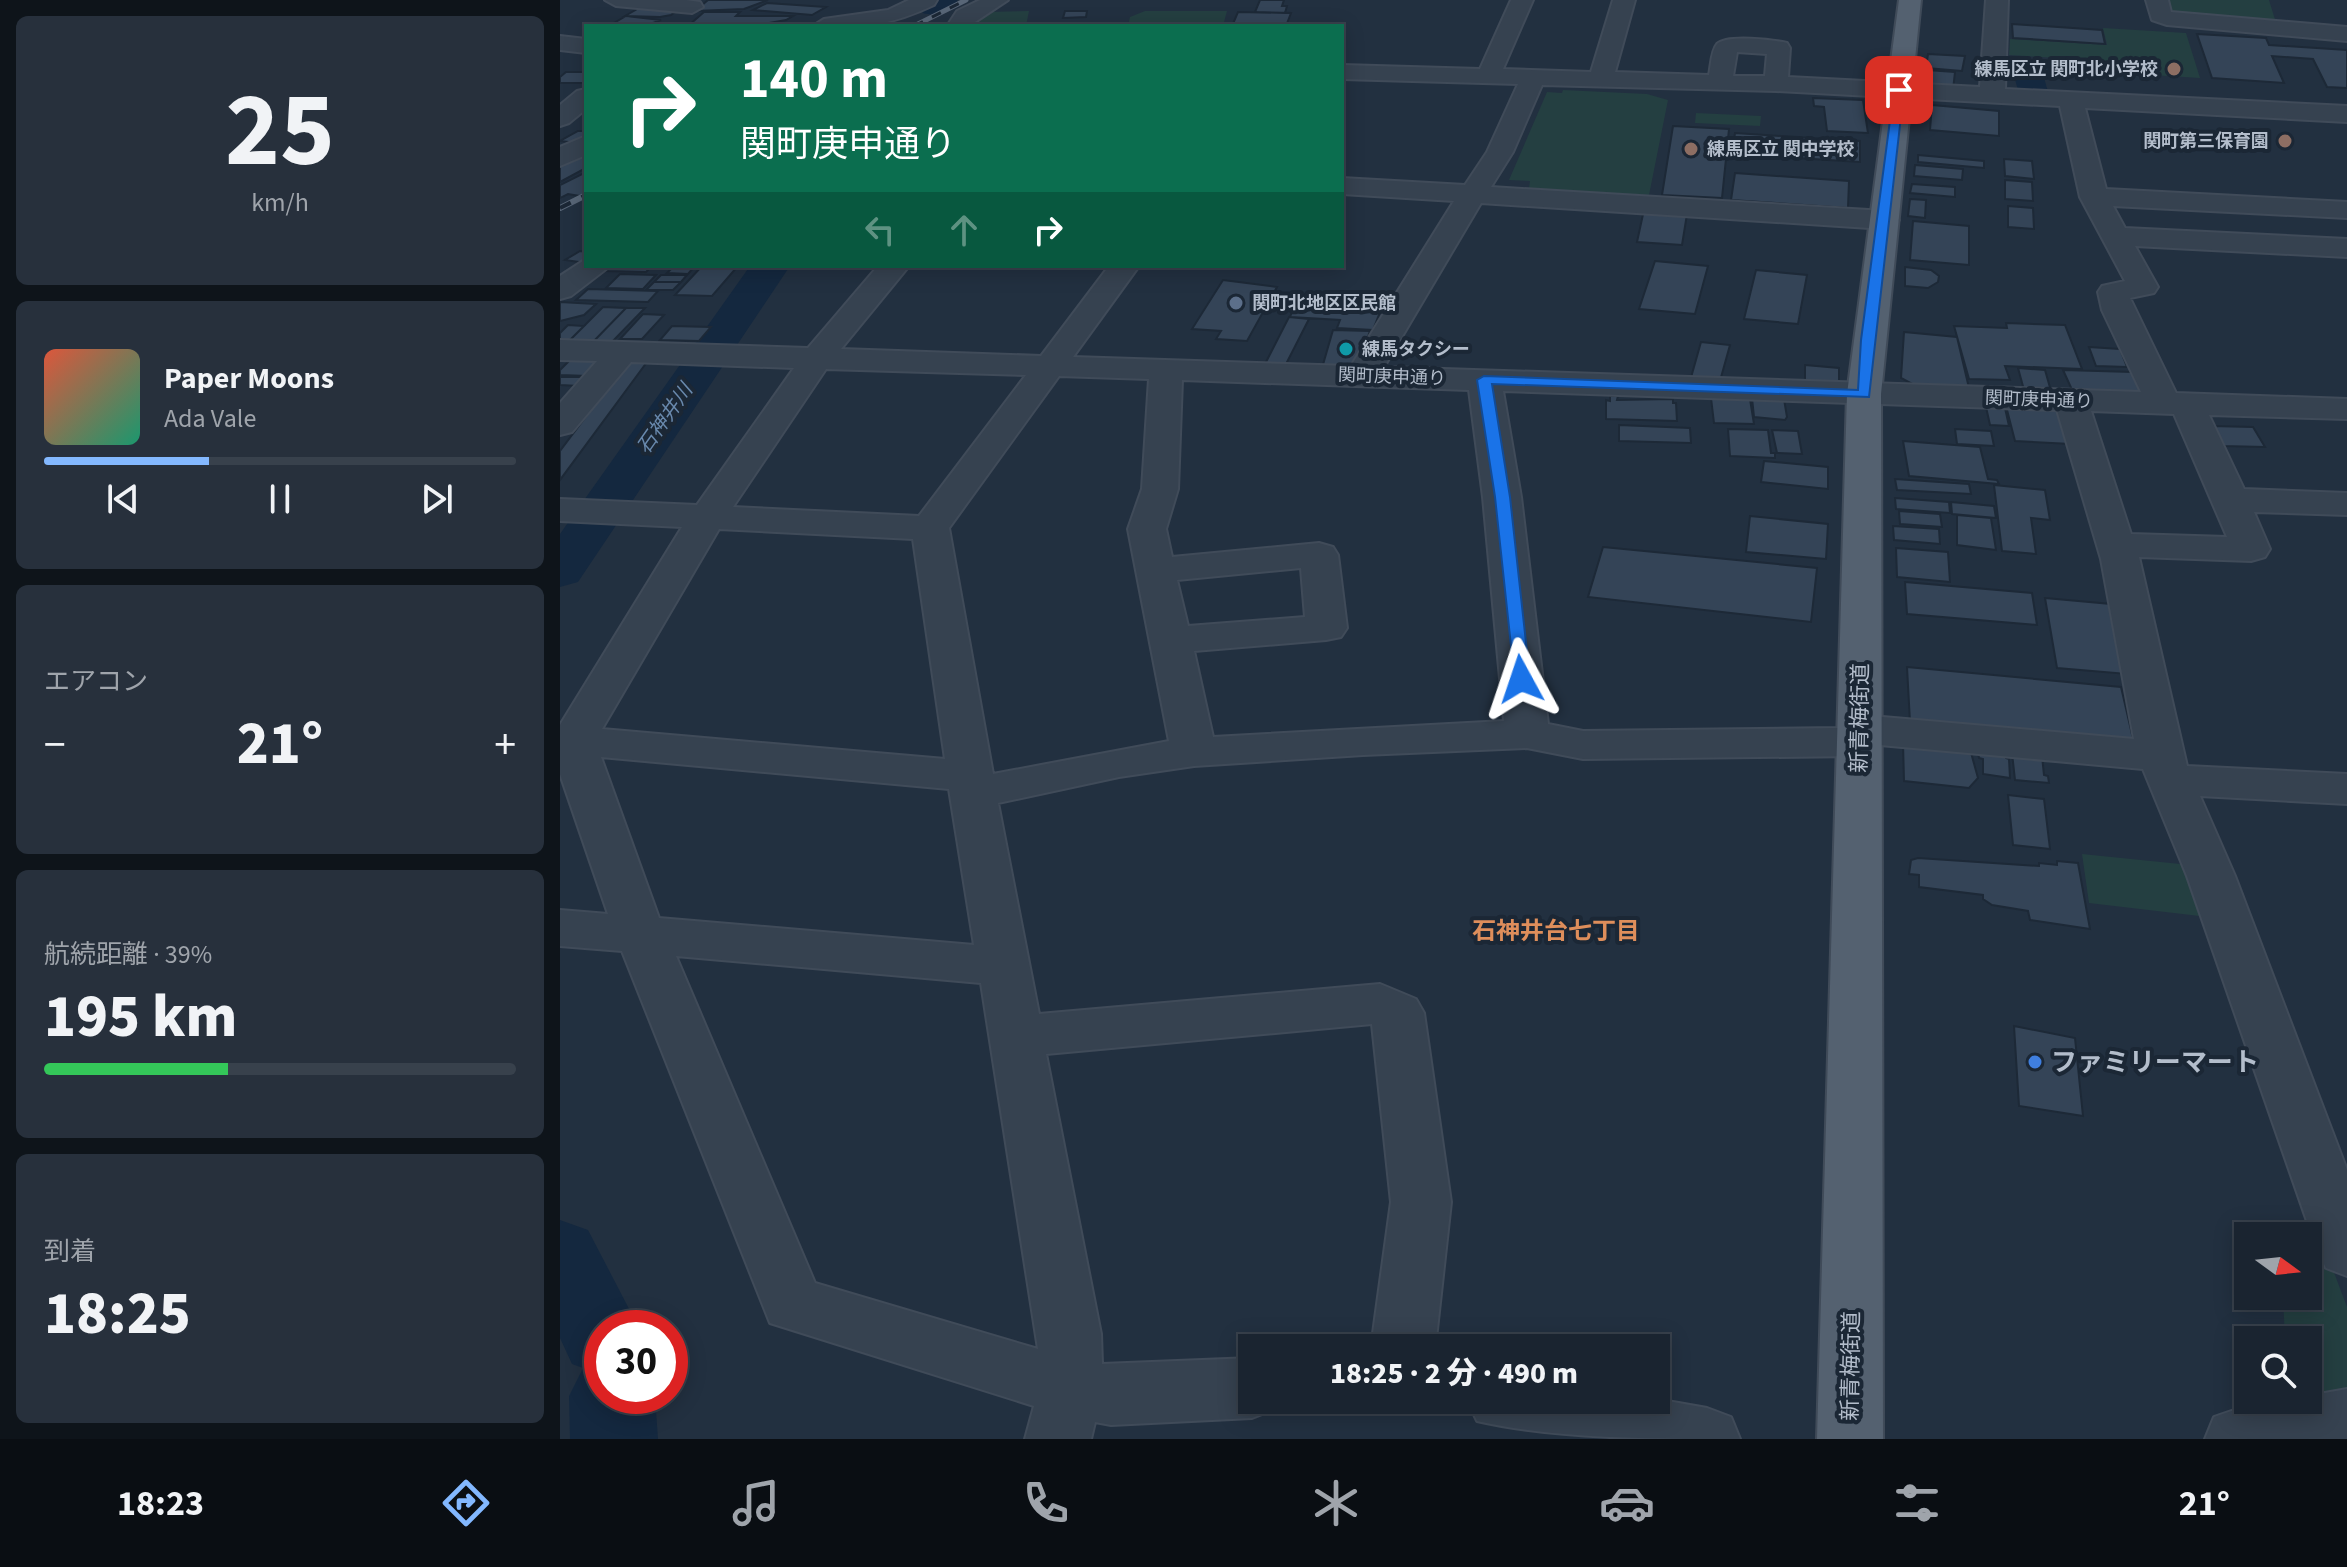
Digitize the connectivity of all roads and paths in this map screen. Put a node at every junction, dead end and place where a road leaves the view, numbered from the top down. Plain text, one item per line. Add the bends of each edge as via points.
1 (616, 0) edge
2 (845, 0) edge
3 (926, 0) edge
4 (997, 0) edge
5 (1522, 0) edge
6 (1624, 0) edge
7 (1910, 0) edge
8 (1997, 0) edge
9 (2157, 0) edge
10 (696, 4) edge
11 (2279, 5) dead end
12 (2347, 12) edge
13 (671, 24) edge
14 (804, 24) edge
15 (838, 24) edge
16 (960, 24) edge
17 (2347, 34) edge
18 (560, 43) edge
19 (584, 46) edge
20 (1344, 72) edge
21 (1489, 75) junction
22 (1534, 76) junction
23 (1601, 78) junction
24 (1720, 82) junction
25 (1776, 84) junction
26 (1899, 90) junction
27 (1992, 97) junction
28 (584, 98) edge
29 (2071, 100) junction
30 (2347, 114) edge
31 (560, 118) edge
32 (584, 145) edge
33 (560, 158) edge
34 (1344, 186) edge
35 (1472, 193) junction
36 (2094, 197) junction
37 (2347, 210) edge
38 (1885, 220) junction
39 (2113, 236) junction
40 (2347, 248) edge
41 (592, 268) edge
42 (892, 268) edge
43 (1122, 268) edge
44 (560, 290) edge
45 (560, 350) edge
46 (622, 352) junction
47 (817, 358) junction
48 (1048, 366) junction
49 (1166, 369) junction
50 (1362, 376) junction
51 (1484, 380) junction
52 (1864, 394) junction
53 (2071, 401) junction
54 (2176, 405) junction
55 (2344, 413) edge
56 (560, 425) edge
57 (2230, 500) junction
58 (2347, 504) edge
59 (589, 511) edge
60 (707, 518) junction
61 (930, 528) junction
62 (2117, 545) junction
63 (1155, 570) junction
64 (1170, 640) junction
65 (1527, 734) junction
66 (1860, 735) junction
67 (568, 740) edge
68 (1194, 752) junction
69 (2165, 768) junction
70 (971, 785) junction
71 (2347, 789) edge
72 (560, 928) edge
73 (640, 935) junction
74 (1004, 966) junction
75 (1016, 1036) junction
76 (2332, 1165) edge
77 (2347, 1250) edge
78 (1405, 1334) edge
79 (1238, 1389) edge
80 (1064, 1413) edge
81 (1574, 1414) edge
82 (2347, 1419) edge
83 (1707, 1439) edge
84 (1850, 1439) edge
85 (2238, 1439) edge

1 - 10 street
2 - 14 street
3 - 15 street via 888,17
4 - 16 street
5 - 21 street
6 - 23 street
7 - 26 main road, 新青梅街道
8 - 27 street
9 - 17 street via 2160,15 2167,18
10 - 13 street
11 - 12 street
18 - 19 street
20 - 21 street
21 - 22 street
22 - 23 street
22 - 35 street via 1500,152
23 - 24 street
24 - 25 street
24 - 25 street via 1731,45 1779,48
25 - 26 street
26 - 27 street
26 - 38 main road, 新青梅街道
27 - 29 street
28 - 31 street
29 - 30 street
29 - 36 street
32 - 33 street
34 - 35 street
35 - 38 street
35 - 50 street
36 - 37 street
36 - 39 street
38 - 52 main road, 新青梅街道
39 - 40 street
39 - 54 street via 2143,287 2113,292 2118,310
41 - 44 street
42 - 47 street
43 - 48 street
45 - 46 street, 関町庚申通り
46 - 47 street, 関町庚申通り
46 - 56 street
47 - 48 street, 関町庚申通り
47 - 60 street
48 - 49 street, 関町庚申通り
48 - 61 street
49 - 50 street, 関町庚申通り
49 - 63 street via 1160,489 1147,529
50 - 51 street, 関町庚申通り
51 - 52 street, 関町庚申通り
51 - 65 street
52 - 53 street, 関町庚申通り
52 - 66 main road, 新青梅街道
53 - 54 street, 関町庚申通り
53 - 62 street
54 - 55 street, 関町庚申通り
54 - 57 street
57 - 58 street
57 - 62 street via 2251,549
59 - 60 street
60 - 61 street
60 - 67 street
61 - 70 street
62 - 69 street
63 - 64 street
63 - 64 street via 1319,555 1326,628
64 - 68 street
65 - 66 street via 1583,745
65 - 68 street
66 - 69 street
66 - 84 main road, 新青梅街道
67 - 70 street
67 - 73 street
68 - 70 street
69 - 71 street
69 - 76 street
70 - 74 street
72 - 73 street
73 - 74 street
73 - 80 street via 792,1304
74 - 75 street
75 - 78 street via 1380,1004 1397,1013 1421,1202
75 - 80 street via 1069,1334
76 - 77 street
79 - 80 street via 1111,1395
81 - 83 street
82 - 85 street

